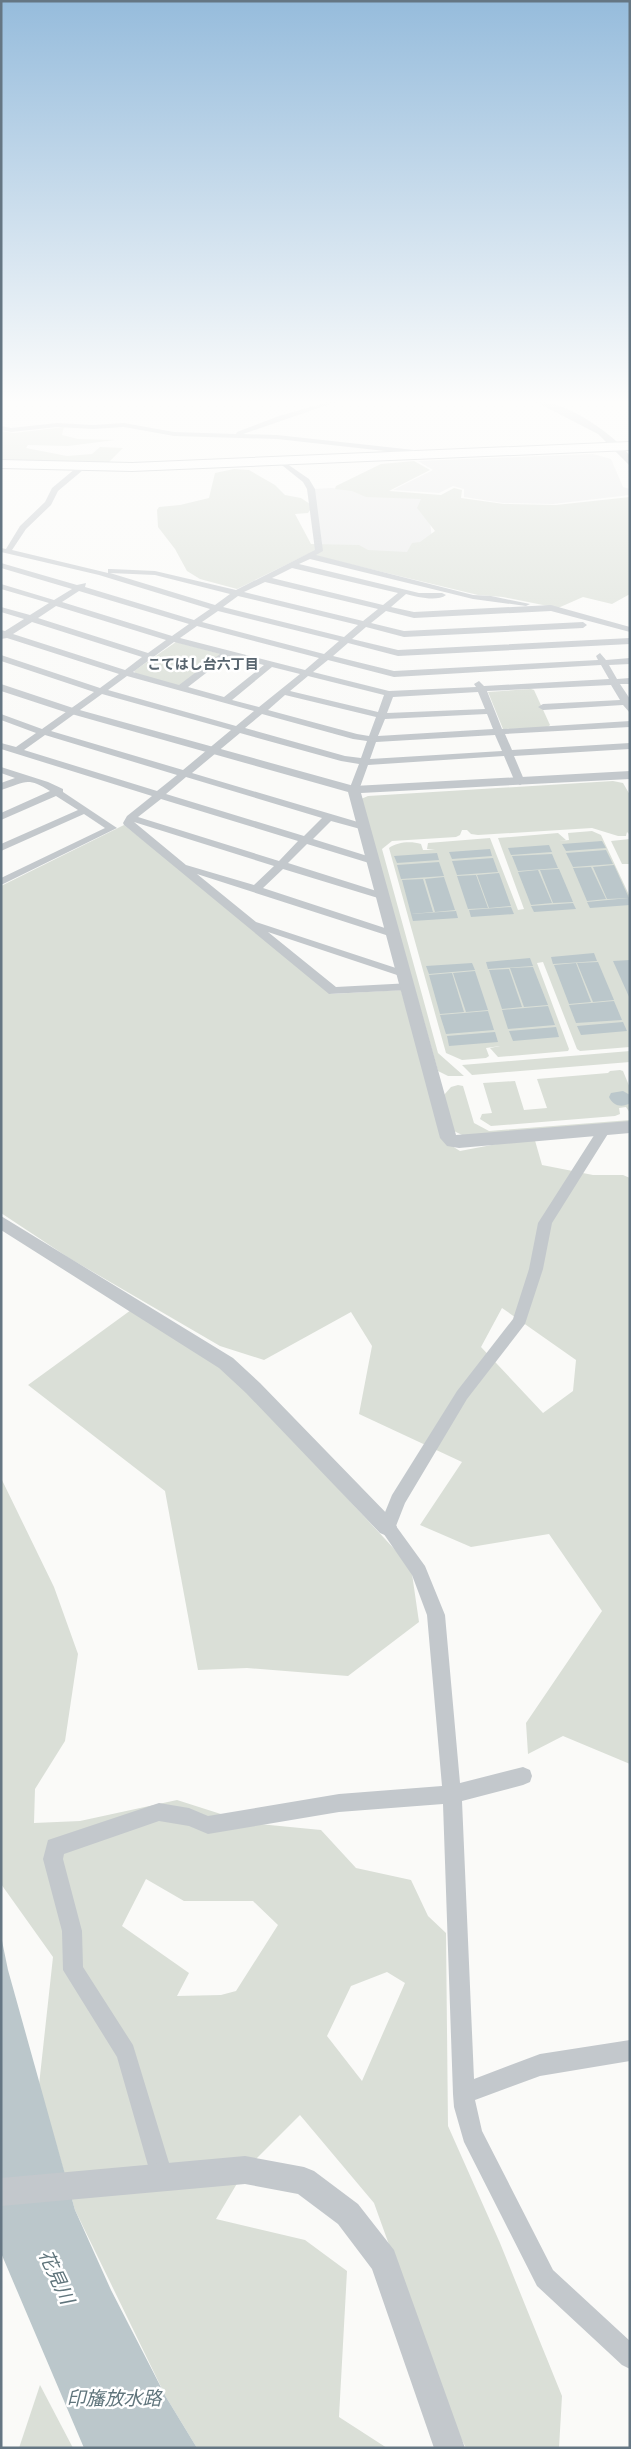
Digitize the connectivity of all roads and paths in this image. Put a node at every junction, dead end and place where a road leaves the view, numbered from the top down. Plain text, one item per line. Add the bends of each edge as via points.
1 (35, 516) edge
2 (315, 516) edge
3 (5, 550) edge
4 (309, 556) junction
5 (1, 565) edge
6 (291, 565) junction
7 (81, 570) junction
8 (101, 573) junction
9 (264, 579) junction
10 (1, 586) edge
11 (78, 588) junction
12 (440, 591) junction
13 (404, 592) junction
14 (237, 593) junction
15 (55, 603) junction
16 (216, 608) junction
17 (384, 608) junction
18 (552, 608) junction
19 (1, 609) edge
20 (450, 613) junction
21 (578, 617) junction
22 (30, 618) junction
23 (195, 623) junction
24 (365, 624) junction
25 (583, 625) junction
26 (630, 630) edge
27 (458, 632) junction
28 (3, 635) edge
29 (172, 639) junction
30 (346, 640) junction
31 (630, 641) edge
32 (594, 644) junction
33 (466, 651) junction
34 (226, 653) junction
35 (149, 656) junction
36 (325, 656) junction
37 (1, 658) edge
38 (630, 661) edge
39 (604, 662) junction
40 (270, 664) junction
41 (474, 670) junction
42 (126, 673) junction
43 (305, 674) junction
44 (630, 681) edge
45 (615, 682) junction
46 (1, 687) edge
47 (181, 688) junction
48 (481, 690) junction
49 (101, 691) junction
50 (284, 692) junction
51 (388, 694) junction
52 (226, 700) junction
53 (628, 705) edge
54 (544, 708) junction
55 (261, 710) junction
56 (72, 711) junction
57 (491, 711) junction
58 (381, 716) junction
59 (1, 718) edge
60 (630, 724) edge
61 (238, 730) junction
62 (43, 732) junction
63 (499, 732) junction
64 (374, 739) junction
65 (1, 746) edge
66 (630, 746) edge
67 (212, 751) junction
68 (17, 752) junction
69 (509, 754) junction
70 (365, 762) junction
71 (1, 770) edge
72 (184, 774) junction
73 (630, 775) edge
74 (25, 777) junction
75 (520, 782) junction
76 (1, 787) edge
77 (354, 790) junction
78 (59, 791) junction
79 (159, 795) junction
80 (86, 810) junction
81 (1, 817) edge
82 (329, 817) junction
83 (131, 818) junction
84 (364, 827) junction
85 (306, 840) junction
86 (1, 848) edge
87 (373, 861) junction
88 (280, 865) junction
89 (182, 866) junction
90 (1, 882) edge
91 (255, 890) junction
92 (382, 896) junction
93 (250, 923) junction
94 (393, 934) junction
95 (406, 980) junction
96 (630, 1127) edge
97 (605, 1129) junction
98 (1, 1222) edge
99 (387, 1527) junction
100 (523, 1776) dead end
101 (452, 1794) junction
102 (630, 2050) edge
103 (464, 2094) junction
104 (150, 2178) junction
105 (1, 2192) edge
106 (630, 2357) edge
107 (450, 2448) edge

1 - 3 street
2 - 4 street via 319,551
3 - 7 street
4 - 6 street
4 - 12 street
5 - 11 street
6 - 9 street
6 - 13 street
7 - 8 street
7 - 14 street via 155,573
8 - 11 street
8 - 16 street
9 - 14 street
9 - 17 street
10 - 15 street
11 - 15 street
11 - 23 street
12 - 13 street via 419,596
12 - 18 street
12 - 20 street
13 - 17 street
14 - 16 street
14 - 24 street
15 - 22 street
15 - 29 street
16 - 23 street
16 - 30 street
17 - 20 street via 414,615
17 - 24 street
18 - 20 street
18 - 21 street
19 - 22 street
20 - 27 street
21 - 25 street
21 - 26 street
22 - 28 street
22 - 35 street
23 - 29 street
23 - 36 street
24 - 27 street via 412,635
24 - 30 street
25 - 27 street
25 - 32 street
27 - 33 street
28 - 42 street
29 - 34 street
29 - 35 street
30 - 33 street via 405,654
30 - 36 street
31 - 32 street
32 - 33 street
32 - 39 street
33 - 41 street
34 - 40 street
34 - 47 street
35 - 42 street
36 - 41 street via 394,674
36 - 43 street
37 - 49 street
38 - 39 street
39 - 41 street
39 - 45 street
40 - 43 street
40 - 52 street
41 - 48 street
42 - 47 street
42 - 49 street
43 - 50 street
43 - 51 street
44 - 45 street
45 - 53 street
45 - 54 street
46 - 56 street
47 - 52 street
48 - 51 street
48 - 54 street
48 - 57 street
49 - 56 street
49 - 61 street
50 - 55 street
50 - 58 street
51 - 58 street
52 - 55 street
53 - 54 street
54 - 60 street
54 - 63 street
55 - 61 street
55 - 64 street
56 - 62 street
56 - 67 street
57 - 58 street
57 - 63 street
58 - 64 street
59 - 62 street
61 - 67 street
61 - 70 street
62 - 68 street
62 - 72 street
63 - 64 street
63 - 69 street
64 - 70 street
65 - 68 street
66 - 69 street
67 - 72 street
67 - 77 street
68 - 79 street
69 - 70 street
69 - 75 street
70 - 77 street
71 - 74 street
72 - 79 street
72 - 82 street
73 - 75 street
74 - 76 street
74 - 78 street
75 - 77 street
77 - 84 street
78 - 80 street
78 - 81 street
79 - 83 street
79 - 85 street
80 - 86 street
80 - 90 street via 111,830
82 - 84 street
82 - 85 street
83 - 88 street
83 - 89 street via 128,823
84 - 87 street
85 - 87 street
85 - 88 street
87 - 92 street
88 - 91 street
88 - 92 street
89 - 91 street
89 - 93 street
91 - 94 street
92 - 94 street
93 - 95 street
93 - 95 street via 333,991
94 - 95 street
95 - 97 street via 448,1138 453,1142
96 - 97 street
97 - 99 street via 545,1223 536,1269 520,1320 462,1395 398,1500
98 - 99 street via 226,1363
99 - 101 street via 419,1571 436,1615
100 - 101 street
101 - 103 street
101 - 104 street via 340,1803 208,1824 158,1812 54,1847 53,1859 72,1930 73,1970 126,2052
102 - 103 street via 540,2065
103 - 106 street via 472,2134 545,2278
104 - 105 street
104 - 107 street via 245,2170 304,2180 348,2214 384,2260

